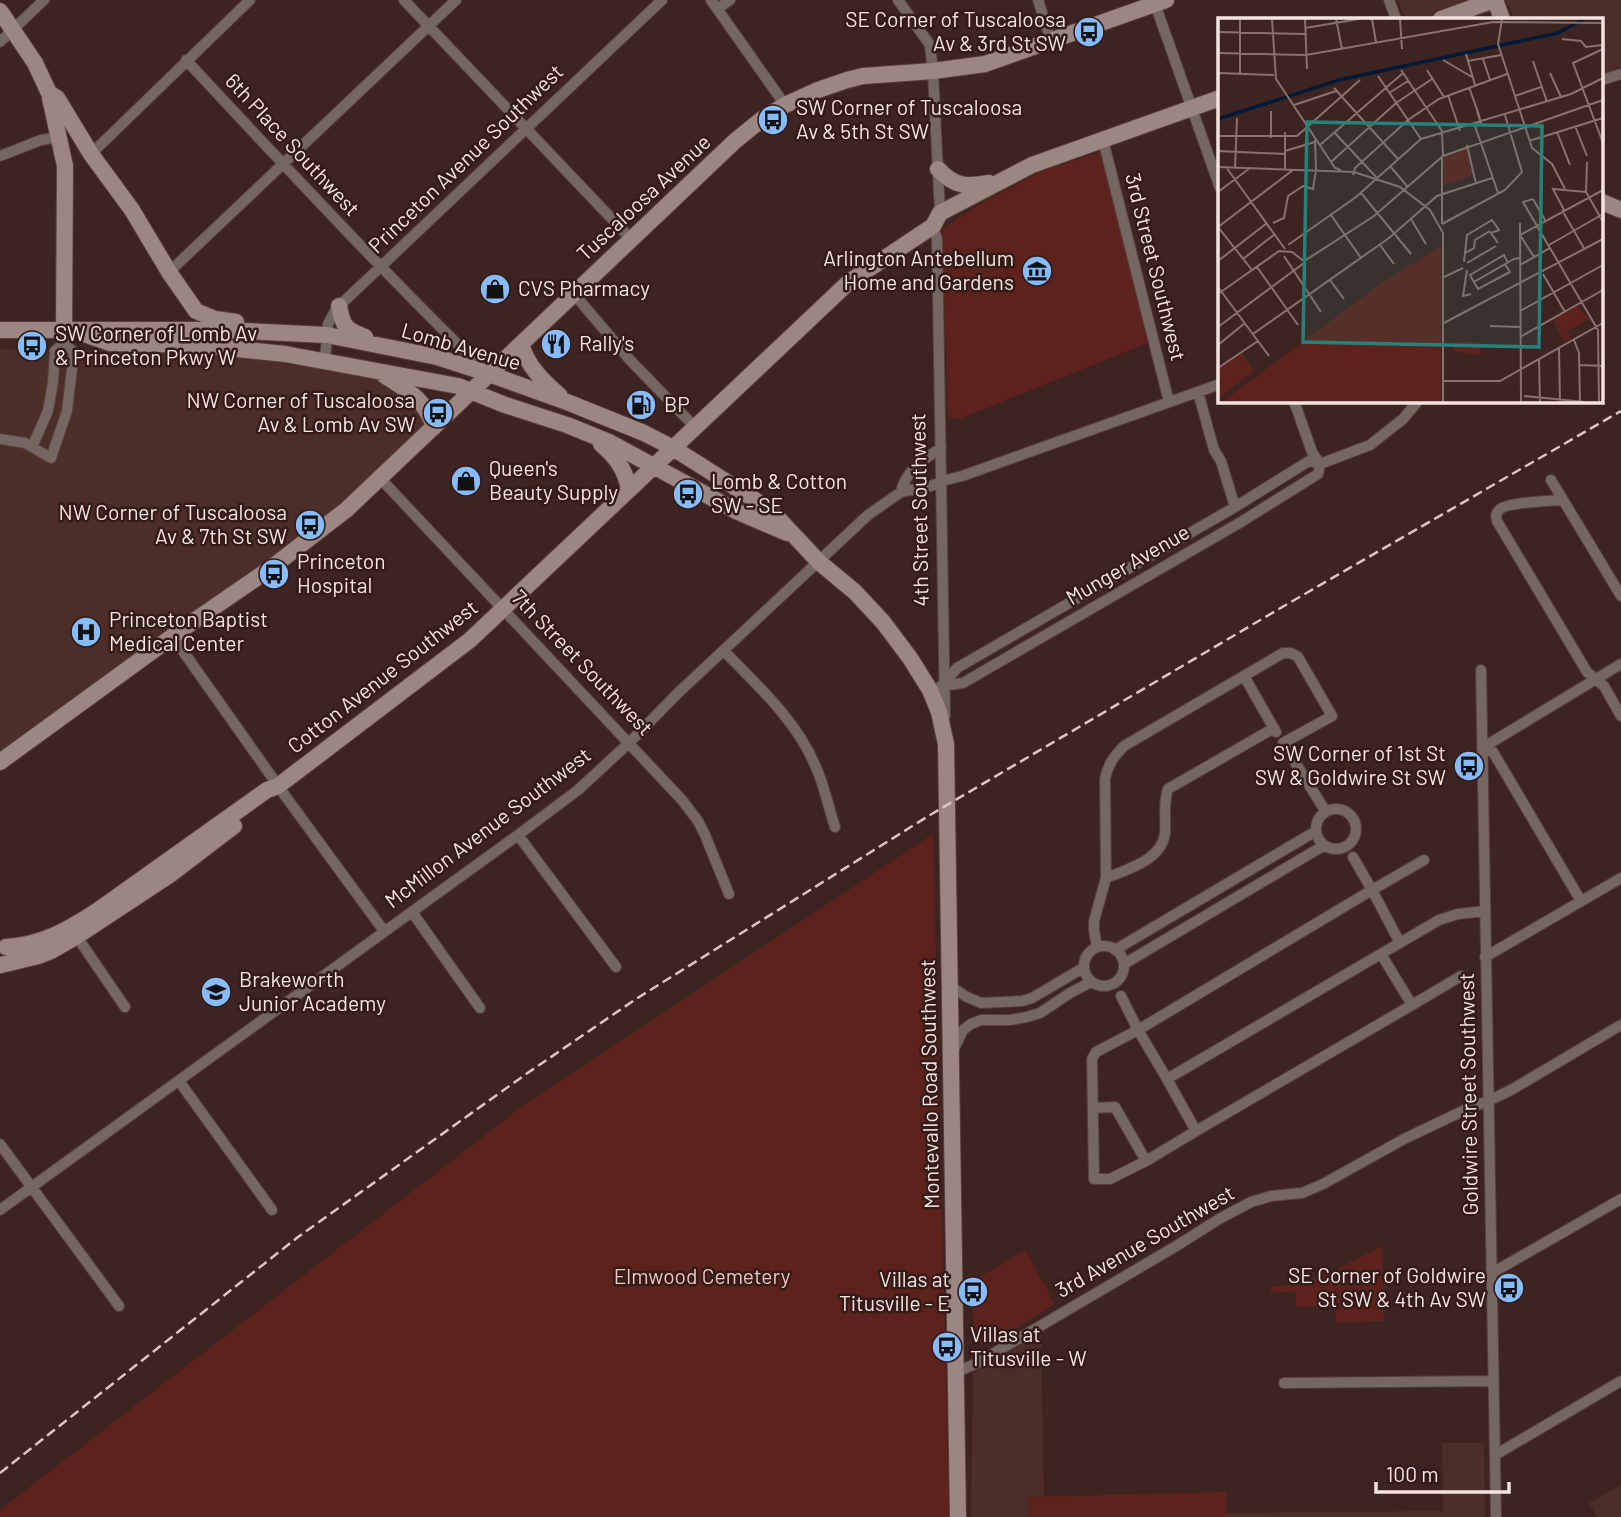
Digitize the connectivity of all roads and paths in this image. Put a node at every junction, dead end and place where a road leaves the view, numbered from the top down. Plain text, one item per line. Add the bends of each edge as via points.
1 (44, 0) edge
2 (250, 0) edge
3 (404, 0) edge
4 (456, 0) edge
5 (662, 0) edge
6 (730, 0) edge
7 (898, 0) edge
8 (1038, 0) edge
9 (1389, 0) edge
10 (1495, 0) edge
11 (1160, 2) edge
12 (714, 4) edge
13 (0, 11) edge
14 (1396, 18) edge
15 (1444, 18) edge
16 (1502, 18) edge
17 (428, 26) junction
18 (13, 29) junction
19 (1051, 41) junction
20 (0, 42) edge
21 (186, 60) junction
22 (933, 71) junction
23 (1621, 74) edge
24 (1604, 79) edge
25 (49, 93) junction
26 (1218, 99) edge
27 (785, 105) junction
28 (1191, 108) junction
29 (526, 129) junction
30 (59, 137) junction
31 (1103, 141) junction
32 (92, 154) junction
33 (0, 156) edge
34 (284, 164) junction
35 (938, 169) junction
36 (1002, 181) junction
37 (1218, 182) edge
38 (1604, 203) edge
39 (1621, 210) edge
40 (936, 220) junction
41 (631, 239) junction
42 (381, 267) junction
43 (169, 272) junction
44 (574, 294) junction
45 (339, 306) junction
46 (0, 330) edge
47 (289, 333) junction
48 (69, 335) junction
49 (327, 335) junction
50 (521, 344) junction
51 (393, 348) junction
52 (325, 361) junction
53 (376, 370) junction
54 (489, 374) junction
55 (1218, 385) edge
56 (472, 390) junction
57 (1198, 392) junction
58 (51, 398) junction
59 (567, 402) junction
60 (1169, 402) junction
61 (1294, 402) edge
62 (1417, 402) edge
63 (68, 403) junction
64 (434, 426) junction
65 (695, 427) junction
66 (592, 435) junction
67 (0, 439) edge
68 (32, 447) junction
69 (673, 448) junction
70 (941, 448) junction
71 (1320, 464) junction
72 (653, 466) junction
73 (380, 478) junction
74 (1551, 480) dead end
75 (942, 481) junction
76 (629, 489) junction
77 (901, 492) junction
78 (1563, 500) junction
79 (1235, 507) junction
80 (1190, 533) junction
81 (792, 536) junction
82 (1199, 546) junction
83 (819, 562) junction
84 (1621, 596) edge
85 (1065, 605) junction
86 (502, 610) junction
87 (1074, 618) junction
88 (173, 637) junction
89 (724, 650) junction
90 (1621, 664) edge
91 (1481, 670) dead end
92 (1244, 676) junction
93 (1595, 680) junction
94 (936, 688) junction
95 (1621, 716) edge
96 (1274, 728) junction
97 (629, 743) junction
98 (1283, 743) junction
99 (1482, 748) junction
100 (0, 762) edge
101 (278, 786) junction
102 (947, 793) joint
103 (1326, 811) junction
104 (835, 827) dead end
105 (1316, 831) junction
106 (518, 835) junction
107 (1346, 845) junction
108 (1323, 846) junction
109 (1424, 860) dead end
110 (1106, 878) junction
111 (1621, 878) edge
112 (1372, 890) junction
113 (729, 894) dead end
114 (1581, 901) junction
115 (1485, 911) junction
116 (412, 912) junction
117 (384, 931) junction
118 (74, 932) junction
119 (3, 942) edge
120 (1400, 943) junction
121 (1097, 947) junction
122 (1115, 950) junction
123 (1381, 954) junction
124 (1485, 957) junction
125 (1124, 964) junction
126 (1, 965) edge
127 (616, 967) dead end
128 (1083, 968) junction
129 (1461, 976) dead end
130 (1118, 980) junction
131 (1091, 982) junction
132 (949, 985) junction
133 (1107, 986) junction
134 (1121, 996) junction
135 (1412, 1005) junction
136 (125, 1007) dead end
137 (480, 1008) dead end
138 (1621, 1025) edge
139 (1138, 1030) junction
140 (950, 1056) junction
141 (1167, 1079) junction
142 (179, 1081) junction
143 (1488, 1101) junction
144 (1093, 1108) junction
145 (1196, 1131) junction
146 (0, 1144) edge
147 (1146, 1161) junction
148 (32, 1188) junction
149 (1621, 1199) edge
150 (0, 1210) edge
151 (272, 1210) dead end
152 (1492, 1273) junction
153 (118, 1306) dead end
154 (955, 1373) junction
155 (1494, 1381) junction
156 (1621, 1381) edge
157 (1284, 1383) dead end
158 (1495, 1455) junction
159 (958, 1517) edge
160 (1496, 1517) edge

1 - 18 street
2 - 21 street
3 - 17 street
4 - 17 street
5 - 29 street, Princeton Avenue Southwest
6 - 12 street
7 - 22 street, 4th Street Southwest via 930,45
8 - 19 street
9 - 14 street
10 - 15 main road
10 - 16 main road
11 - 19 main road, Tuscaloosa Avenue
11 - 28 street
12 - 27 street
13 - 18 main road
17 - 29 street
17 - 34 street
18 - 20 street
18 - 25 main road
19 - 22 main road, Tuscaloosa Avenue via 985,64
21 - 32 street
21 - 34 street, 6th Place Southwest
22 - 27 main road, Tuscaloosa Avenue via 858,77
22 - 35 street, 4th Street Southwest
23 - 24 street
25 - 30 main road
25 - 32 main road via 57,98
26 - 28 main road, Cotton Avenue Southwest
27 - 41 main road, Tuscaloosa Avenue via 735,141
28 - 31 main road, Cotton Avenue Southwest
28 - 37 street
29 - 41 street
29 - 42 street, Princeton Avenue Southwest
30 - 33 street
30 - 48 main road via 65,166
31 - 36 main road, Cotton Avenue Southwest via 1032,165
31 - 60 street, 3rd Street Southwest
32 - 43 main road
34 - 42 street, 6th Place Southwest
34 - 43 street
35 - 36 main road via 963,185
35 - 40 street, 4th Street Southwest
36 - 40 main road, Cotton Avenue Southwest
38 - 39 main road
40 - 65 main road, Cotton Avenue Southwest via 849,282
40 - 70 street, 4th Street Southwest
41 - 44 main road, Tuscaloosa Avenue
42 - 45 street, Princeton Avenue Southwest
42 - 54 street, 6th Place Southwest
43 - 47 main road via 196,311
44 - 50 main road, Tuscaloosa Avenue
44 - 65 street
45 - 49 street, Princeton Avenue Southwest
45 - 51 main road via 346,328
46 - 48 main road, Lomb Avenue
47 - 48 main road, Lomb Avenue via 110,329
47 - 49 main road, Lomb Avenue
48 - 52 main road, Lomb Avenue via 110,343 198,345
48 - 58 street via 55,351
48 - 63 street via 74,352
49 - 51 main road, Lomb Avenue
49 - 52 street, Princeton Avenue Southwest
50 - 54 main road, Tuscaloosa Avenue
50 - 59 main road via 533,371
51 - 54 main road, Lomb Avenue
52 - 53 main road, Lomb Avenue
53 - 56 main road, Lomb Avenue
53 - 64 main road via 420,400
54 - 56 main road, Tuscaloosa Avenue
54 - 59 main road, Lomb Avenue
55 - 57 street, McMillon Avenue Southwest
56 - 64 main road, Tuscaloosa Avenue
56 - 66 main road, Lomb Avenue
57 - 60 street, McMillon Avenue Southwest
57 - 79 street
58 - 63 street
58 - 68 street
59 - 69 main road, Lomb Avenue
60 - 75 street, McMillon Avenue Southwest
61 - 71 street
62 - 71 street, Munger Avenue via 1404,419 1370,445
63 - 68 street via 51,458
64 - 73 main road, Tuscaloosa Avenue
65 - 69 main road, Cotton Avenue Southwest
66 - 72 main road, Lomb Avenue
66 - 76 main road via 615,456
67 - 68 street
69 - 72 main road, Cotton Avenue Southwest
69 - 81 main road, Lomb Avenue via 774,514
70 - 75 street, 4th Street Southwest
70 - 77 street via 915,466
71 - 79 street, Munger Avenue via 1309,461
71 - 82 street, Munger Avenue via 1318,474
72 - 76 main road, Cotton Avenue Southwest
72 - 81 main road, Lomb Avenue
73 - 86 street, 7th Street Southwest
73 - 88 main road, Tuscaloosa Avenue via 271,568
74 - 78 street
75 - 77 street, McMillon Avenue Southwest
75 - 94 street, 4th Street Southwest
76 - 86 main road, Cotton Avenue Southwest
77 - 83 street, McMillon Avenue Southwest via 868,514
78 - 84 street
78 - 93 street via 1506,506 1496,516
79 - 80 street, Munger Avenue
80 - 82 street
80 - 85 street, Munger Avenue
81 - 83 main road, Lomb Avenue
82 - 87 street, Munger Avenue
83 - 89 street, McMillon Avenue Southwest
83 - 94 main road, Lomb Avenue via 883,622
85 - 87 street
85 - 94 street, Munger Avenue via 957,668
86 - 97 street, 7th Street Southwest
86 - 101 main road, Cotton Avenue Southwest via 470,640
87 - 94 street, Munger Avenue via 963,683
88 - 100 main road, Tuscaloosa Avenue
88 - 101 street
89 - 97 street, McMillon Avenue Southwest
89 - 104 street via 782,713 806,747
90 - 93 street
91 - 99 street, Goldwire Street Southwest
92 - 96 street
92 - 98 street via 1283,653 1298,657 1332,716
92 - 110 street via 1114,756 1105,779
93 - 95 street via 1604,686
93 - 99 street
94 - 102 main road, Lomb Avenue via 946,744
96 - 98 street
96 - 110 street via 1168,789 1161,847 1153,856
97 - 106 street, McMillon Avenue Southwest via 578,790
97 - 113 street, 7th Street Southwest via 698,821
98 - 103 street
99 - 114 street via 1493,752
99 - 115 street, Goldwire Street Southwest
101 - 117 street
101 - 118 main road, Cotton Avenue Southwest via 272,797 171,874
102 - 132 main road, Montevallo Road Southwest
103 - 105 street via 1317,821
103 - 107 street via 1339,809 1350,815 1356,833
105 - 108 street
105 - 122 street
106 - 116 street, McMillon Avenue Southwest
106 - 127 street
107 - 108 street
107 - 112 street
108 - 125 street
109 - 112 street
110 - 121 street via 1094,921
111 - 114 street
112 - 120 street
112 - 139 street
114 - 124 street
115 - 120 street via 1439,920
115 - 124 street, Goldwire Street Southwest
116 - 117 street, McMillon Avenue Southwest
116 - 137 street
117 - 142 street, McMillon Avenue Southwest
118 - 119 main road, Cotton Avenue Southwest via 40,942
118 - 126 main road, Cotton Avenue Southwest via 38,956
118 - 136 street
119 - 126 main road via 7,955
120 - 123 street
121 - 122 street
121 - 128 street via 1086,955
122 - 125 street
123 - 135 street
123 - 141 street
124 - 143 street, Goldwire Street Southwest
125 - 130 street
128 - 131 street
128 - 132 street via 1022,1001 981,1003
129 - 135 street
130 - 133 street
130 - 134 street
131 - 133 street
131 - 140 street via 1034,1015 971,1024
132 - 140 main road, Montevallo Road Southwest
133 - 134 street
134 - 139 street
135 - 145 street
138 - 143 street, 3rd Avenue Southwest
139 - 141 street
139 - 144 street via 1096,1052
140 - 154 main road, Montevallo Road Southwest
141 - 145 street
142 - 148 street, McMillon Avenue Southwest
142 - 151 street
143 - 152 street, Goldwire Street Southwest
143 - 154 street, 3rd Avenue Southwest via 1303,1193 1251,1202
144 - 147 street via 1115,1107
144 - 147 street via 1094,1179 1110,1178
145 - 147 street
146 - 148 street
148 - 150 street, McMillon Avenue Southwest
148 - 153 street
149 - 152 street
152 - 155 street, Goldwire Street Southwest
154 - 159 main road, Montevallo Road Southwest
155 - 157 street
155 - 158 street, Goldwire Street Southwest
156 - 158 street
158 - 160 street, Goldwire Street Southwest

